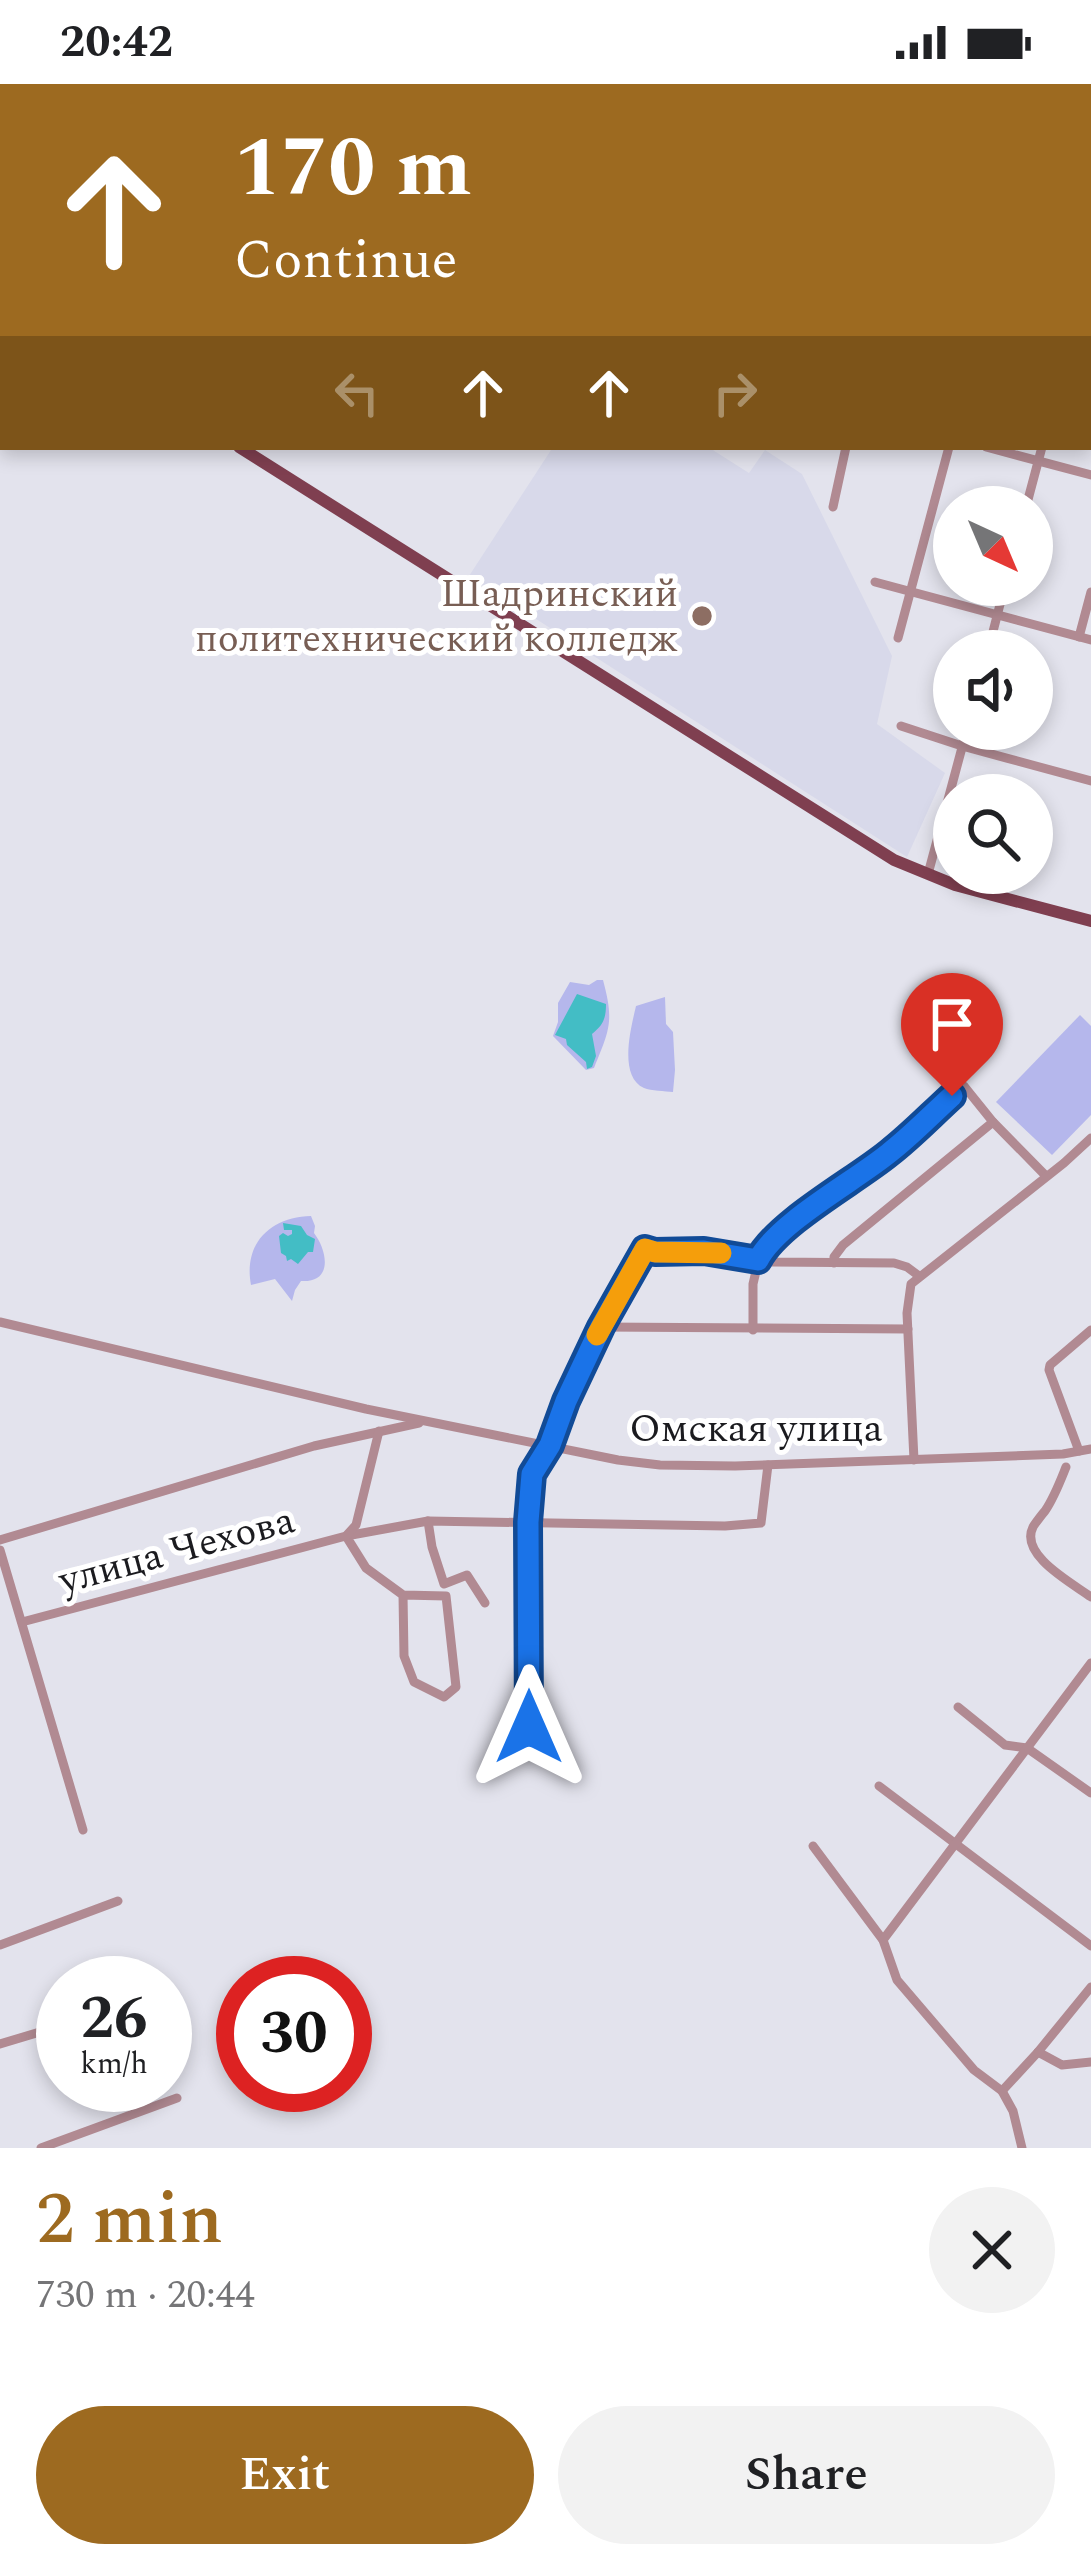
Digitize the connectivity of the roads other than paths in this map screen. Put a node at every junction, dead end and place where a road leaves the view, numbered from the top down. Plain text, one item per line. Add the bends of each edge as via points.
1 (244, 450) edge
2 (845, 450) edge
3 (948, 450) edge
4 (997, 450) edge
5 (1041, 450) edge
6 (1039, 461) junction
7 (1091, 475) edge
8 (1032, 486) edge
9 (833, 507) dead end
10 (875, 582) dead end
11 (911, 592) junction
12 (1091, 592) edge
13 (999, 606) edge
14 (997, 615) junction
15 (993, 630) edge
16 (898, 638) dead end
17 (1085, 639) edge
18 (902, 726) dead end
19 (933, 736) edge
20 (961, 750) edge
21 (977, 750) edge
22 (1091, 781) edge
23 (928, 875) junction
24 (1091, 921) edge
25 (993, 1121) junction
26 (1091, 1138) edge
27 (1046, 1176) junction
28 (758, 1260) junction
29 (834, 1263) junction
30 (919, 1276) junction
31 (0, 1322) edge
32 (601, 1327) junction
33 (908, 1329) junction
34 (753, 1330) junction
35 (1091, 1330) edge
36 (424, 1422) junction
37 (380, 1431) junction
38 (550, 1445) junction
39 (1085, 1450) edge
40 (914, 1460) junction
41 (768, 1465) junction
42 (1066, 1467) dead end
43 (428, 1521) junction
44 (528, 1522) junction
45 (346, 1536) junction
46 (0, 1540) edge
47 (0, 1550) edge
48 (403, 1595) junction
49 (1091, 1597) edge
50 (485, 1603) dead end
51 (22, 1622) junction
52 (1091, 1663) edge
53 (958, 1707) dead end
54 (529, 1727) dead end
55 (1027, 1748) junction
56 (878, 1786) dead end
57 (1091, 1793) edge
58 (83, 1830) dead end
59 (955, 1845) junction
60 (813, 1846) dead end
61 (118, 1901) dead end
62 (883, 1940) junction
63 (0, 1945) edge
64 (1091, 1946) edge
65 (1091, 1987) edge
66 (36, 2033) edge
67 (0, 2044) edge
68 (1038, 2052) junction
69 (1091, 2062) edge
70 (1002, 2091) junction
71 (139, 2112) edge
72 (41, 2148) edge
73 (1022, 2148) edge

1 - 23 main road
2 - 9 street
3 - 11 street
4 - 6 street
5 - 6 street
6 - 7 street
6 - 8 street
10 - 11 street
11 - 14 street
11 - 16 street
12 - 17 street
13 - 14 street
14 - 15 street
14 - 17 street
18 - 19 street
20 - 23 street
21 - 22 street
23 - 24 main road
25 - 27 street
25 - 28 street via 964,1086
25 - 29 street via 844,1245
26 - 27 street
27 - 30 street
28 - 29 street
28 - 32 street via 645,1249
28 - 34 street
29 - 30 street via 894,1263
30 - 33 street via 908,1294
31 - 36 street, Омская улица
32 - 34 street
32 - 38 street
33 - 34 street
33 - 40 street
35 - 39 street via 1049,1370
36 - 37 street
36 - 38 street, Омская улица
37 - 45 street, улица Чехова via 356,1525
37 - 46 street
38 - 41 street, Омская улица via 660,1465
38 - 44 street via 532,1474
39 - 40 street, Омская улица
40 - 41 street, Омская улица
41 - 44 street, улица Чехова via 761,1523
42 - 49 street via 1030,1538 1052,1570
43 - 44 street, улица Чехова
43 - 45 street, улица Чехова
43 - 50 street via 444,1584 467,1575
44 - 54 street
45 - 48 street via 366,1568
45 - 51 street, улица Чехова
47 - 51 street
48 - 48 street via 446,1596 456,1687 445,1697 414,1682 404,1656
51 - 58 street
52 - 55 street
53 - 55 street via 1005,1745
55 - 57 street
55 - 59 street
56 - 59 street
59 - 62 street
59 - 64 street
60 - 62 street
61 - 63 street
62 - 70 street via 897,1980
65 - 68 street
66 - 67 street
68 - 69 street via 1062,2065
68 - 70 street
70 - 73 street
71 - 72 street

